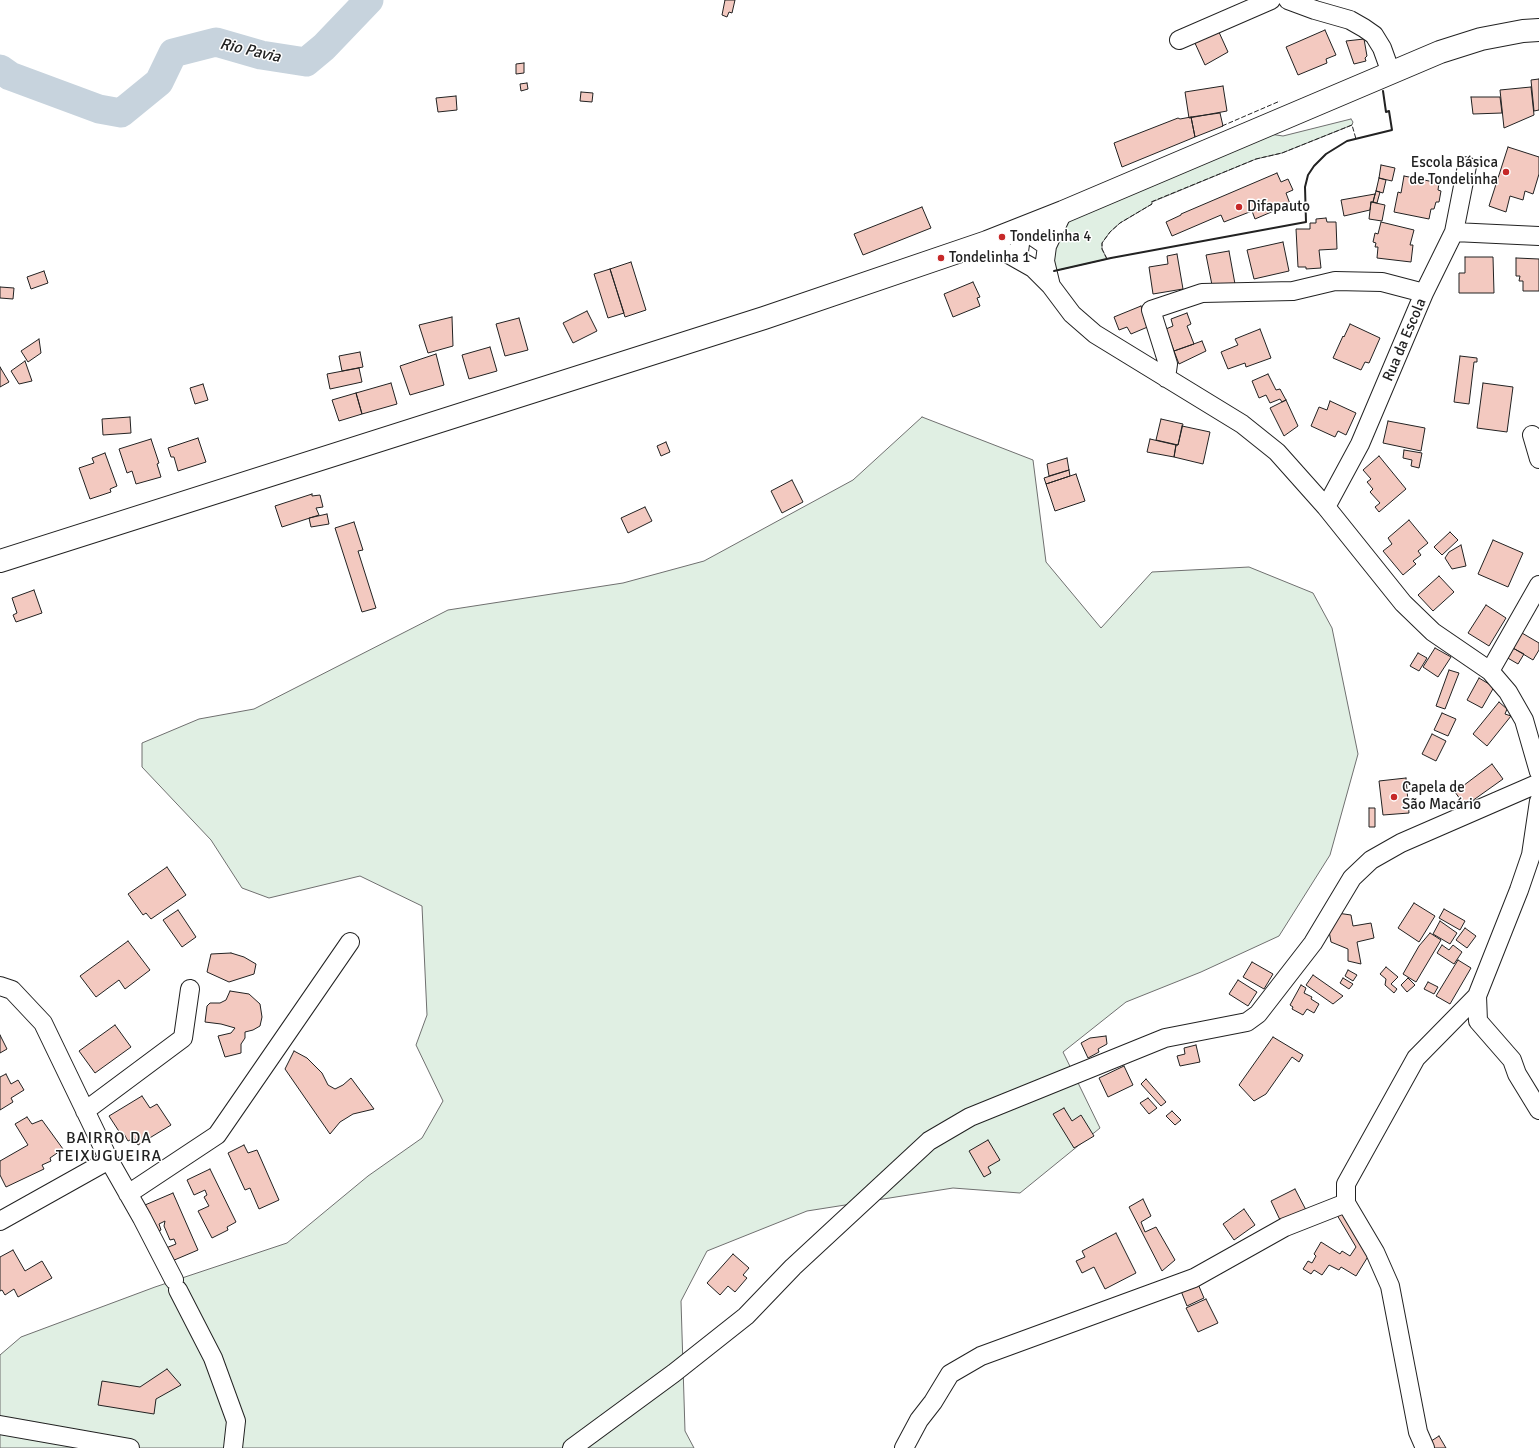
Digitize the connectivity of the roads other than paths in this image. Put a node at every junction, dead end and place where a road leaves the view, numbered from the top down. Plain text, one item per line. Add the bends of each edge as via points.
1 (1271, 0) edge
2 (1288, 0) edge
3 (1539, 30) edge
4 (1179, 40) dead end
5 (1390, 73) junction
6 (1467, 166) dead end
7 (1063, 212) junction
8 (1022, 229) junction
9 (1454, 232) junction
10 (1539, 236) edge
11 (987, 242) junction
12 (1047, 246) junction
13 (1018, 259) junction
14 (1051, 286) junction
15 (1424, 293) junction
16 (1166, 378) junction
17 (1532, 435) dead end
18 (1539, 459) edge
19 (1326, 507) junction
20 (0, 561) edge
21 (1539, 584) edge
22 (1490, 671) junction
23 (1539, 772) edge
24 (1539, 783) edge
25 (1539, 801) edge
26 (1535, 856) edge
27 (350, 942) dead end
28 (0, 986) edge
29 (190, 990) dead end
30 (1477, 996) junction
31 (1539, 1110) edge
32 (85, 1111) junction
33 (109, 1160) junction
34 (128, 1194) junction
35 (1346, 1203) junction
36 (0, 1221) edge
37 (0, 1425) edge
38 (130, 1448) edge
39 (233, 1448) edge
40 (572, 1448) edge
41 (904, 1448) edge
42 (1425, 1448) edge

1 - 4 street
2 - 5 street via 1350,20 1374,35 1382,48
3 - 5 main road via 1481,39 1440,52
5 - 7 main road
6 - 9 street, Rua da Escola
7 - 8 main road
7 - 12 street
8 - 11 main road
8 - 12 street
8 - 13 street
9 - 10 street
9 - 15 street, Rua da Escola
11 - 13 street
11 - 20 main road via 757,320
12 - 14 street via 1045,261
13 - 14 street via 1033,268
14 - 16 street via 1072,314 1095,334
15 - 16 street via 1382,282 1335,281 1293,291 1202,294 1159,307 1151,310 1168,364
15 - 19 street, Rua da Escola via 1360,444
16 - 19 street via 1242,424 1271,448
17 - 18 street
19 - 22 street via 1403,603 1432,632
21 - 22 street
22 - 23 street via 1508,692 1524,720
24 - 40 street via 1401,843 1371,860 1352,878 1313,943 1258,1014 1247,1022 1165,1038 970,1118 929,1141 793,1267 746,1316
25 - 26 street
26 - 30 street
27 - 34 street via 217,1135
28 - 32 street via 12,990 43,1023
29 - 32 street via 182,1038
30 - 31 street via 1478,1021 1512,1060 1517,1074
30 - 35 street via 1416,1058 1346,1184
32 - 33 street
33 - 34 street
33 - 36 street
34 - 39 street via 213,1358 236,1420
35 - 41 street via 1285,1227 1194,1278 981,1356 950,1374 919,1420
35 - 42 street via 1375,1252 1390,1286 1418,1432
37 - 38 street

